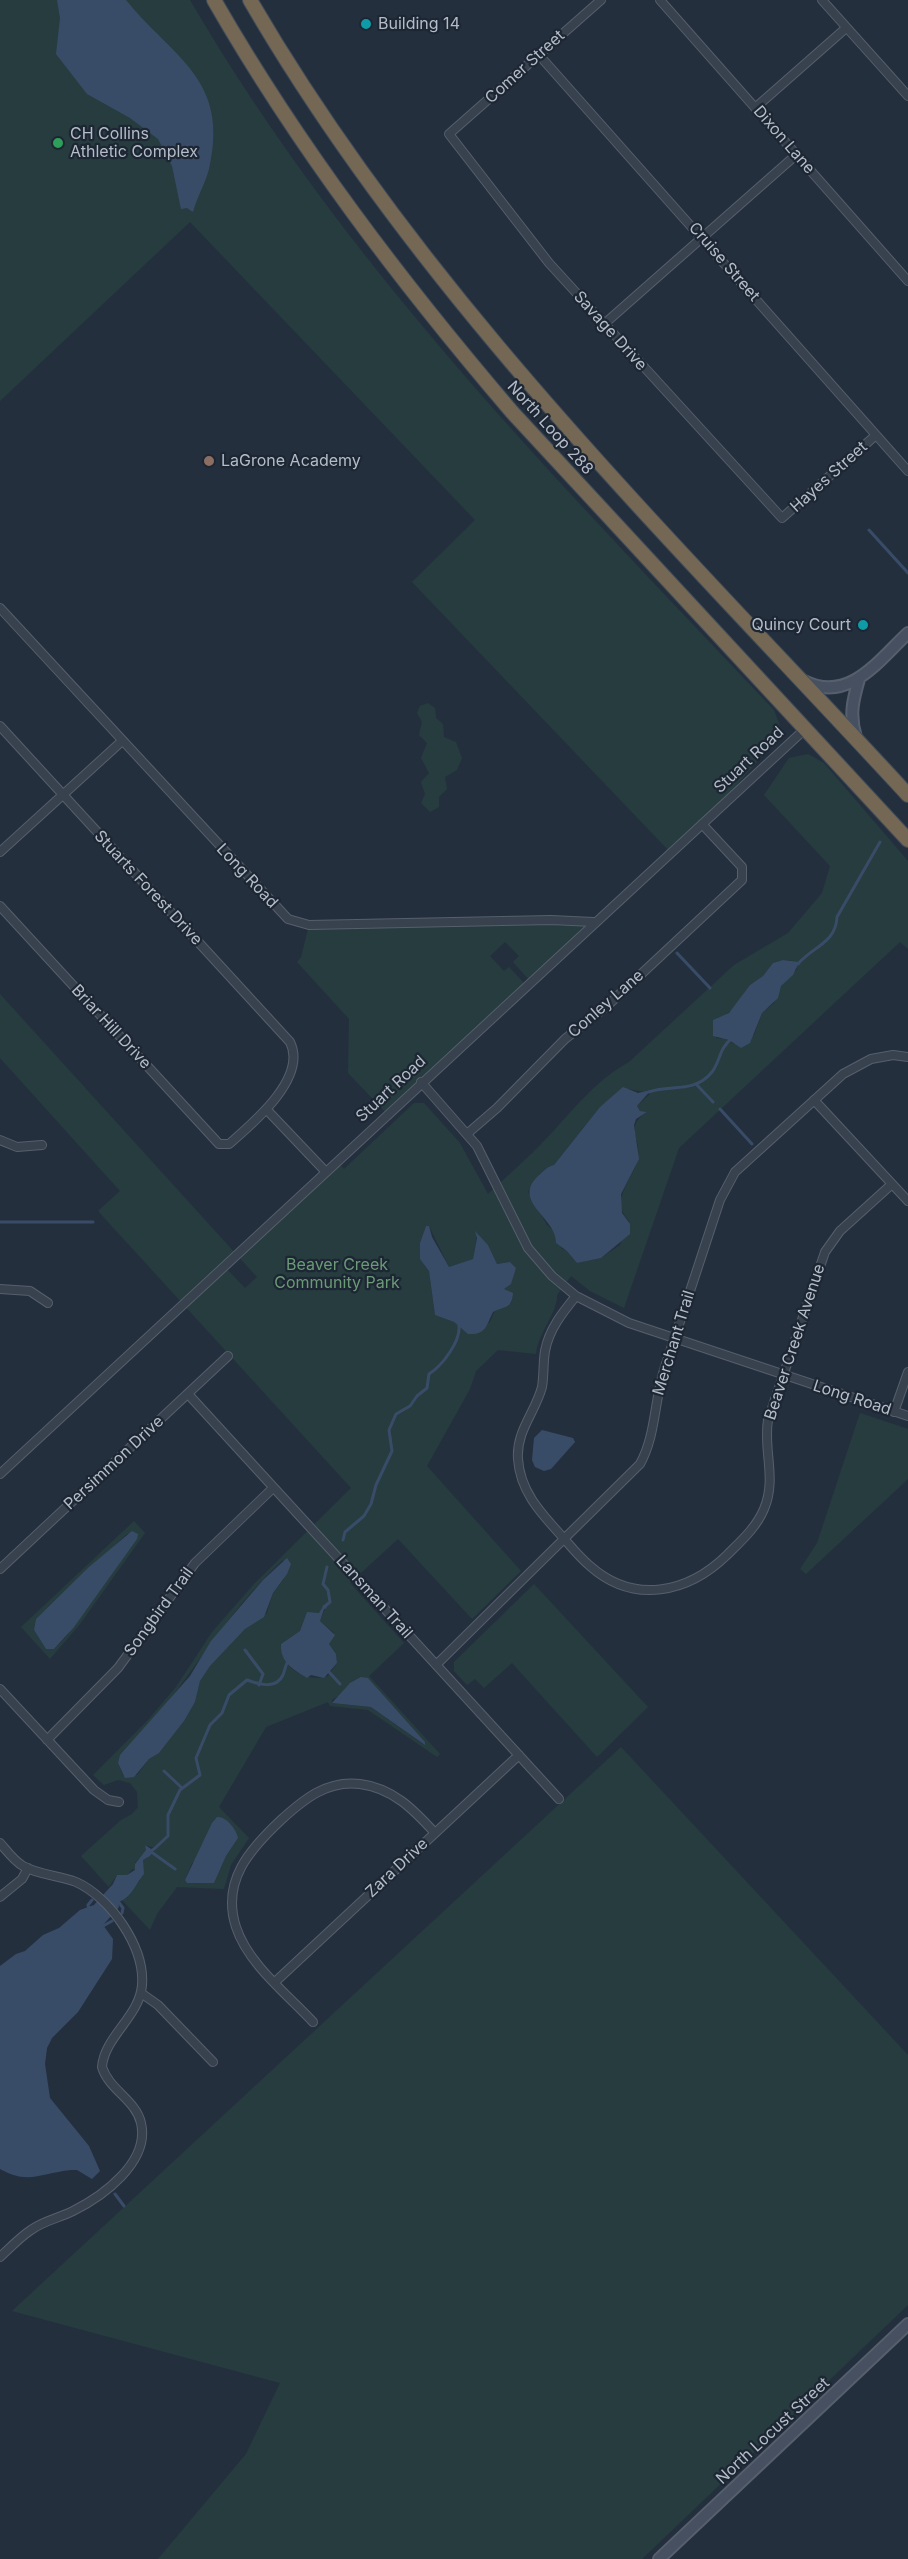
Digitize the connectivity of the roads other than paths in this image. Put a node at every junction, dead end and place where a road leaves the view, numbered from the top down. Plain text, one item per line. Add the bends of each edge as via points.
1 (213, 0) edge
2 (250, 0) edge
3 (258, 0) edge
4 (601, 0) edge
5 (660, 0) edge
6 (822, 0) edge
7 (846, 27) junction
8 (539, 55) junction
9 (291, 69) junction
10 (908, 96) edge
11 (756, 108) junction
12 (449, 134) joint
13 (796, 155) junction
14 (703, 238) junction
15 (908, 281) edge
16 (603, 325) junction
17 (876, 435) junction
18 (908, 471) edge
19 (782, 518) joint
20 (0, 608) edge
21 (908, 633) edge
22 (859, 679) junction
23 (802, 680) junction
24 (0, 726) edge
25 (805, 729) junction
26 (856, 739) junction
27 (122, 741) junction
28 (63, 795) junction
29 (908, 795) edge
30 (702, 824) junction
31 (908, 840) edge
32 (0, 852) edge
33 (0, 906) edge
34 (593, 922) junction
35 (908, 1057) edge
36 (422, 1082) junction
37 (814, 1100) junction
38 (267, 1110) junction
39 (468, 1133) junction
40 (1, 1144) edge
41 (42, 1145) dead end
42 (325, 1171) junction
43 (892, 1184) junction
44 (908, 1201) edge
45 (0, 1289) edge
46 (576, 1296) junction
47 (48, 1303) dead end
48 (675, 1339) junction
49 (228, 1356) dead end
50 (908, 1372) edge
51 (783, 1375) junction
52 (188, 1394) junction
53 (894, 1412) junction
54 (908, 1416) edge
55 (0, 1474) edge
56 (273, 1488) junction
57 (566, 1540) junction
58 (0, 1569) edge
59 (436, 1665) junction
60 (0, 1689) edge
61 (47, 1740) junction
62 (519, 1755) junction
63 (559, 1799) dead end
64 (119, 1802) dead end
65 (435, 1833) junction
66 (0, 1844) edge
67 (28, 1868) junction
68 (0, 1897) edge
69 (275, 1982) junction
70 (141, 1993) junction
71 (313, 2022) dead end
72 (213, 2062) dead end
73 (0, 2258) edge
74 (908, 2324) edge
75 (660, 2559) edge

1 - 25 highway, North Loop 288 via 325,176 456,346 512,412
2 - 9 highway, North Loop 288
3 - 9 highway
4 - 8 street, Comer Street
5 - 11 street, Dixon Lane
6 - 7 street
7 - 10 street
7 - 11 street
8 - 12 street, Comer Street
8 - 14 street, Cruise Street
9 - 23 highway, North Loop 288 via 377,196 478,325 525,381
11 - 13 street, Dixon Lane
12 - 16 street, Savage Drive via 549,263
13 - 14 street
13 - 15 street, Dixon Lane
14 - 16 street
14 - 17 street, Cruise Street
16 - 19 street, Savage Drive
17 - 18 street, Cruise Street
17 - 19 street, Hayes Street
20 - 27 street, Long Road
21 - 22 main road
22 - 23 main road via 823,689
22 - 26 main road via 850,721
23 - 26 highway, North Loop 288
24 - 28 street, Stuarts Forest Drive
25 - 30 street, Stuart Road
25 - 31 highway, North Loop 288
26 - 29 highway, North Loop 288
27 - 28 street
27 - 34 street, Long Road via 275,907 295,922
28 - 32 street
28 - 38 street, Stuarts Forest Drive via 290,1042 294,1052 287,1077
30 - 34 street, Stuart Road
30 - 39 street, Conley Lane via 739,862 744,875 740,883 601,1011 565,1039
33 - 38 street, Briar Hill Drive via 215,1140 224,1146 229,1144
34 - 36 street, Stuart Road
35 - 37 street, Merchant Trail via 887,1056 850,1069
36 - 39 street, Long Road
36 - 42 street, Stuart Road
37 - 43 street
37 - 48 street, Merchant Trail via 742,1164 730,1181 720,1200
38 - 42 street
39 - 46 street, Long Road via 528,1248
40 - 41 street
42 - 55 street, Stuart Road
43 - 44 street
43 - 51 street, Beaver Creek Avenue via 840,1232 825,1252
45 - 47 street via 30,1291
46 - 48 street, Long Road via 618,1319
46 - 57 street, Beaver Creek Avenue via 549,1339 541,1390 522,1430 518,1455 528,1496
48 - 51 street, Long Road
48 - 57 street, Merchant Trail via 657,1391 645,1454 634,1472
49 - 52 street, Persimmon Drive
50 - 53 street
51 - 53 street, Long Road
51 - 57 street, Beaver Creek Avenue via 767,1426 770,1480 764,1509 749,1532 710,1570 669,1590 636,1589 603,1576
52 - 56 street, Lansman Trail
52 - 58 street, Persimmon Drive
53 - 54 street, Long Road
56 - 59 street, Lansman Trail
56 - 61 street, Songbird Trail via 195,1563 118,1668
57 - 59 street, Merchant Trail
59 - 62 street, Lansman Trail
60 - 61 street
61 - 64 street via 98,1794
62 - 63 street, Lansman Trail
62 - 65 street, Zara Drive
65 - 69 street, Zara Drive
65 - 69 street via 396,1796 376,1787 345,1783 311,1796 260,1840 237,1874 233,1915 246,1948
66 - 67 street
67 - 68 street via 20,1882
67 - 70 street via 76,1882 99,1897 135,1947
69 - 71 street
70 - 72 street via 154,2001
70 - 73 street via 102,2067 110,2084 141,2121 138,2153 101,2193 31,2230
74 - 75 main road, North Locust Street

